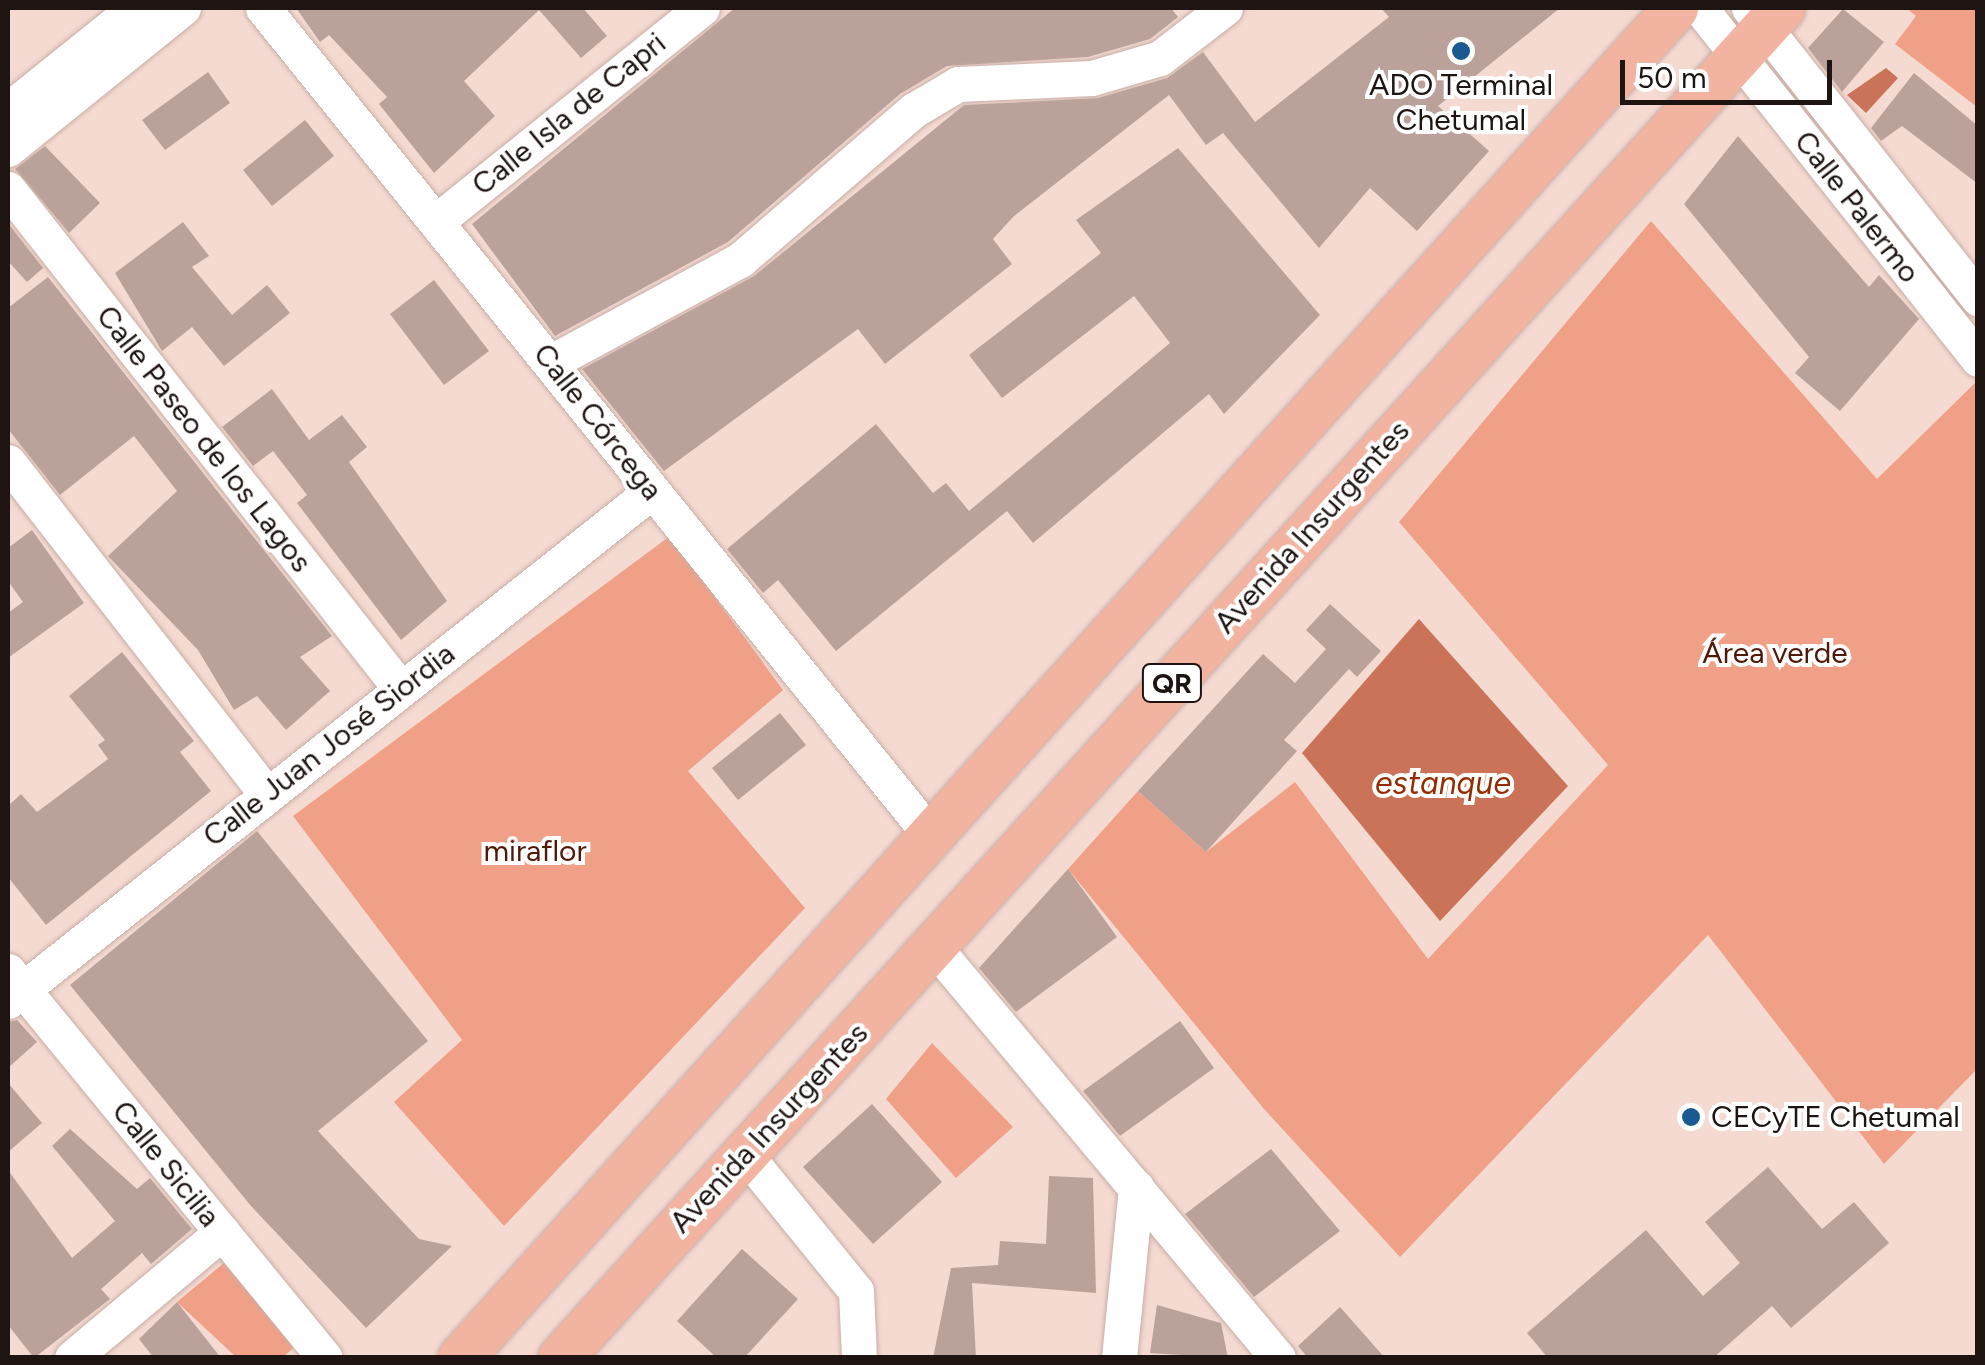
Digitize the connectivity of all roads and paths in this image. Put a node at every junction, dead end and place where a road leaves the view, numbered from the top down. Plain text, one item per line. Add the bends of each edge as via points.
1 (135, 8) edge
2 (183, 8) edge
3 (264, 8) edge
4 (702, 8) edge
5 (1225, 8) edge
6 (1675, 8) edge
7 (1700, 8) edge
8 (1758, 24) edge
9 (8, 110) edge
10 (8, 149) edge
11 (8, 189) edge
12 (437, 221) junction
13 (1978, 298) edge
14 (1978, 359) edge
15 (553, 361) junction
16 (8, 462) edge
17 (652, 491) junction
18 (400, 688) junction
19 (266, 794) junction
20 (932, 837) junction
21 (934, 948) junction
22 (12, 987) edge
23 (745, 1154) junction
24 (620, 1182) junction
25 (1136, 1188) junction
26 (222, 1232) junction
27 (671, 1234) junction
28 (72, 1358) edge
29 (325, 1358) edge
30 (460, 1358) edge
31 (560, 1358) edge
32 (859, 1358) edge
33 (1119, 1358) edge
34 (1278, 1358) edge

1 - 9 street
2 - 10 street
3 - 12 street, Calle Córcega
4 - 12 street, Calle Isla de Capri
5 - 15 street via 1160,58 1109,73 958,84 914,110 740,260
6 - 20 main road, QR
7 - 8 street, Calle Palermo
8 - 13 street, Calle Palermo
8 - 14 street, Calle Palermo
8 - 21 main road, Avenida Insurgentes / QR
11 - 18 street, Calle Paseo de los Lagos
12 - 15 street, Calle Córcega
15 - 17 street, Calle Córcega
16 - 19 street
17 - 18 street, Calle Juan José Siordia
17 - 20 street, Calle Córcega
18 - 19 street, Calle Juan José Siordia
19 - 22 street, Calle Juan José Siordia
20 - 24 main road, QR
21 - 23 main road, Avenida Insurgentes / QR
21 - 25 street
22 - 26 street, Calle Sicilia
23 - 27 main road, Avenida Insurgentes / QR
23 - 32 street via 856,1291
24 - 27 main road
24 - 30 main road, QR
25 - 33 street
25 - 34 street
26 - 28 street
26 - 29 street, Calle Sicilia
27 - 31 main road, Avenida Insurgentes / QR

